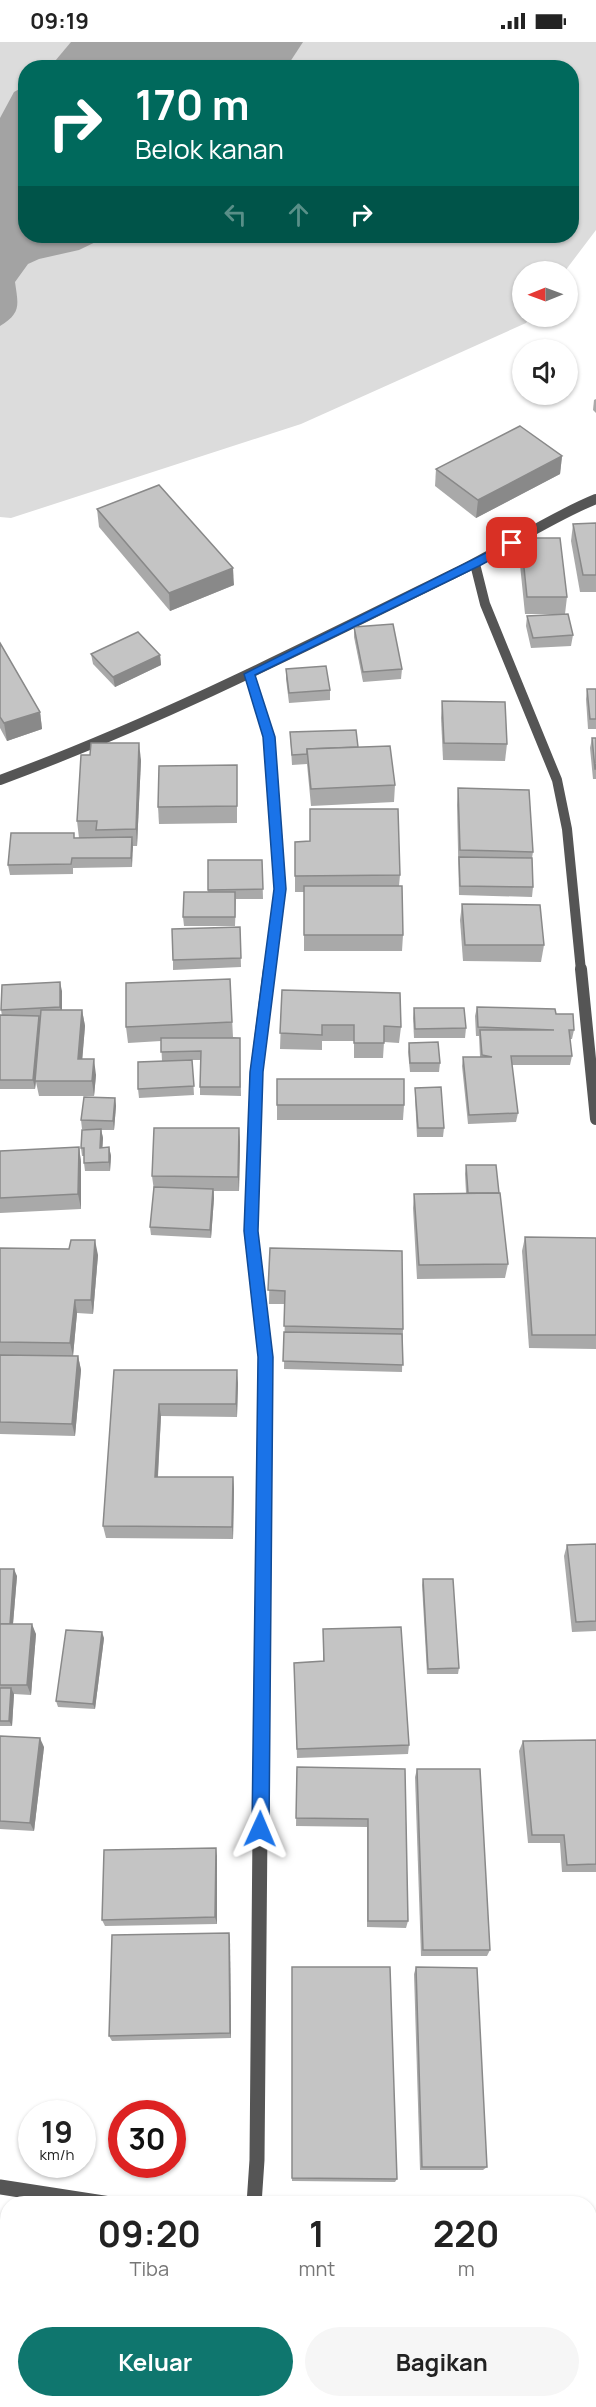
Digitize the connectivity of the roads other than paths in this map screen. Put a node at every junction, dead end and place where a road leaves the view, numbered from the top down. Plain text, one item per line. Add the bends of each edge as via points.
1 (596, 499) edge
2 (475, 564) junction
3 (249, 674) junction
4 (0, 780) edge
5 (596, 1119) edge
6 (0, 2187) edge
7 (58, 2196) edge
8 (255, 2196) edge

1 - 2 street
2 - 3 street
2 - 5 street via 485,604 557,780 567,829
3 - 4 street via 136,728
3 - 8 street via 269,737 280,889 256,1072 251,1231 266,1357
6 - 7 street

